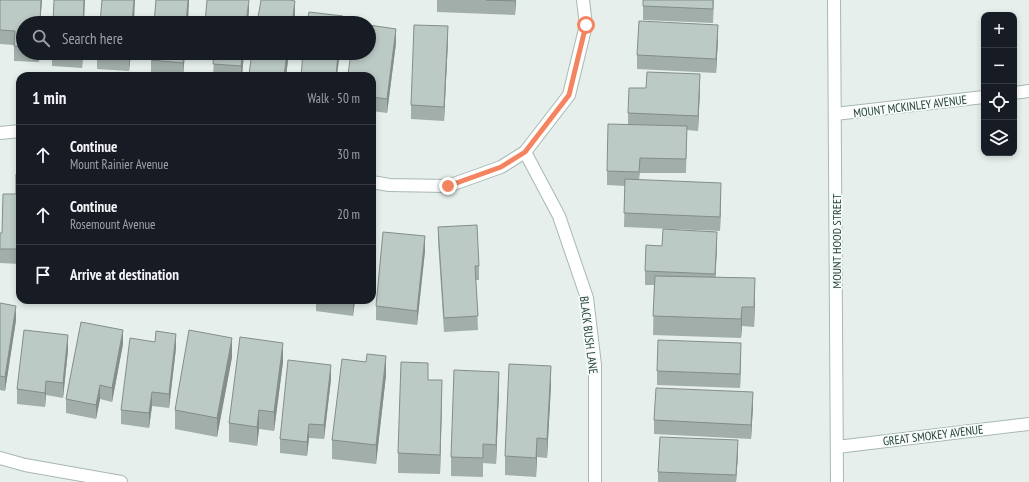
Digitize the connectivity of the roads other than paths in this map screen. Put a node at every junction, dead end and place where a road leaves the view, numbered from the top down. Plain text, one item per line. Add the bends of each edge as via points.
1 (584, 0) edge
2 (834, 0) edge
3 (1029, 92) edge
4 (1017, 93) edge
5 (981, 97) edge
6 (835, 114) junction
7 (16, 131) edge
8 (0, 133) edge
9 (525, 152) junction
10 (376, 183) edge
11 (1029, 424) edge
12 (837, 447) junction
13 (0, 458) edge
14 (121, 482) edge
15 (596, 482) edge
16 (837, 482) edge

1 - 9 street via 586,25 569,95
2 - 6 street, MOUNT HOOD STREET
3 - 4 street
5 - 6 street, MOUNT MCKINLEY AVENUE
6 - 12 street, MOUNT HOOD STREET
7 - 8 street
9 - 10 street via 501,167 448,186
9 - 15 street, BLACK BUSH LANE via 559,216 587,298 595,365
11 - 12 street, GREAT SMOKEY AVENUE
12 - 16 street, MOUNT HOOD STREET
13 - 14 street via 25,465

